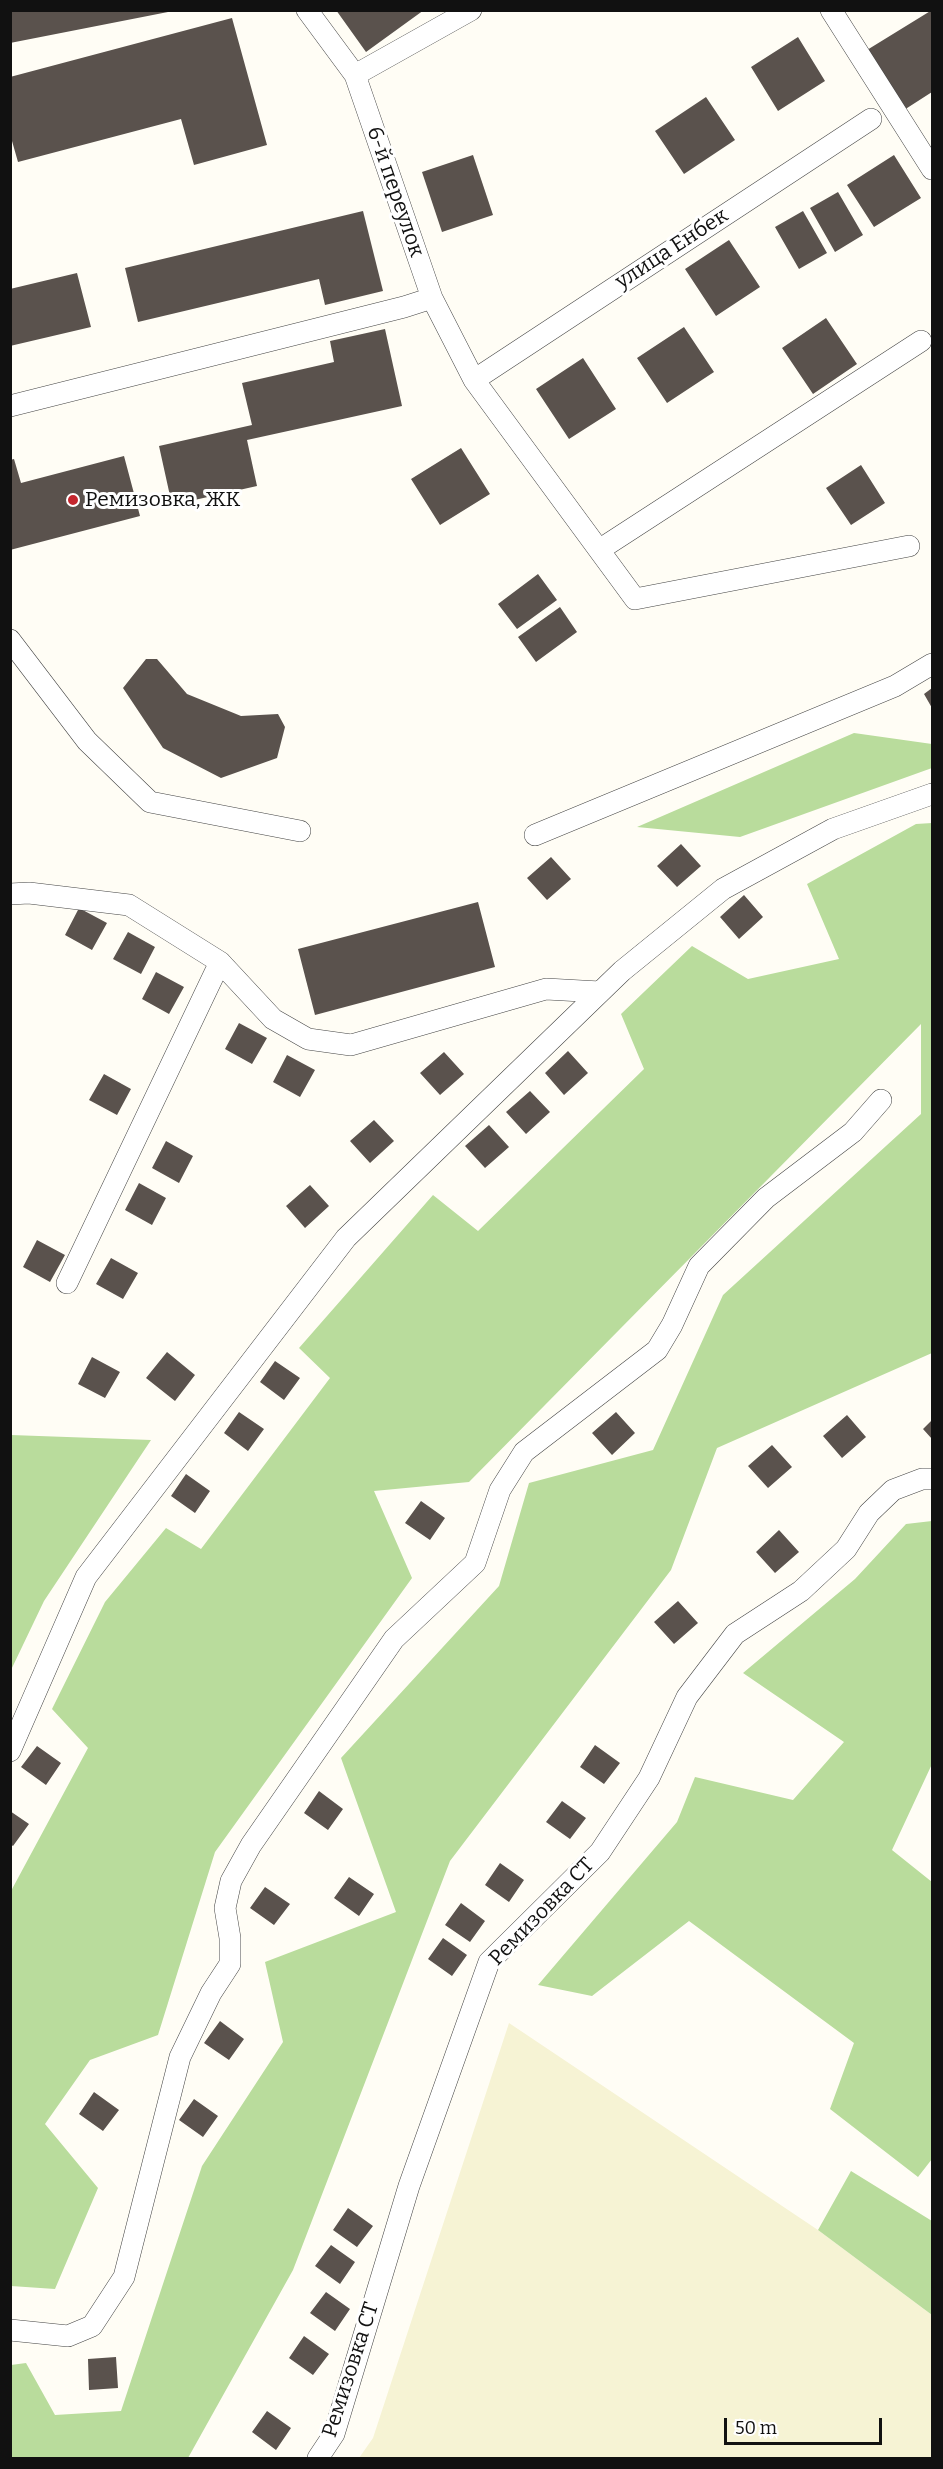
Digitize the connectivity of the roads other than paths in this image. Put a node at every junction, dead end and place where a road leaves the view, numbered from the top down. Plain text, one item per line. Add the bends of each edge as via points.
1 (307, 10) edge
2 (471, 10) edge
3 (831, 10) edge
4 (355, 75) junction
5 (871, 119) dead end
6 (933, 168) edge
7 (432, 298) junction
8 (921, 341) dead end
9 (474, 380) junction
10 (10, 406) edge
11 (909, 546) dead end
12 (599, 550) junction
13 (10, 640) edge
14 (933, 664) edge
15 (933, 794) edge
16 (300, 831) dead end
17 (535, 835) dead end
18 (10, 894) edge
19 (220, 962) junction
20 (600, 992) junction
21 (881, 1100) dead end
22 (67, 1283) dead end
23 (933, 1479) edge
24 (10, 1751) edge
25 (10, 2330) edge
26 (318, 2458) edge

1 - 4 street, 6-й переулок
2 - 4 street
3 - 6 street
4 - 7 street, 6-й переулок
5 - 9 street, улица Енбек
7 - 9 street, 6-й переулок
7 - 10 street
8 - 12 street
9 - 12 street, 6-й переулок
11 - 12 street, 6-й переулок via 635,599
13 - 16 street via 87,741 150,802
14 - 17 street via 895,686
15 - 20 street via 833,829 723,889
18 - 19 street via 129,905
19 - 20 street via 273,1019 308,1039 351,1045 546,989
19 - 22 street
20 - 24 street via 346,1238 86,1577
21 - 25 street via 853,1132 766,1198 699,1266 657,1350 524,1452 500,1490 475,1563 394,1639 251,1845 231,1881 225,1908 230,1964 211,1993 180,2057 124,2277 92,2326 68,2336
23 - 26 street, Ремизовка СТ via 893,1490 869,1513 846,1549 801,1591 735,1634 687,1696 649,1778 600,1852 489,1962 409,2186 334,2434

